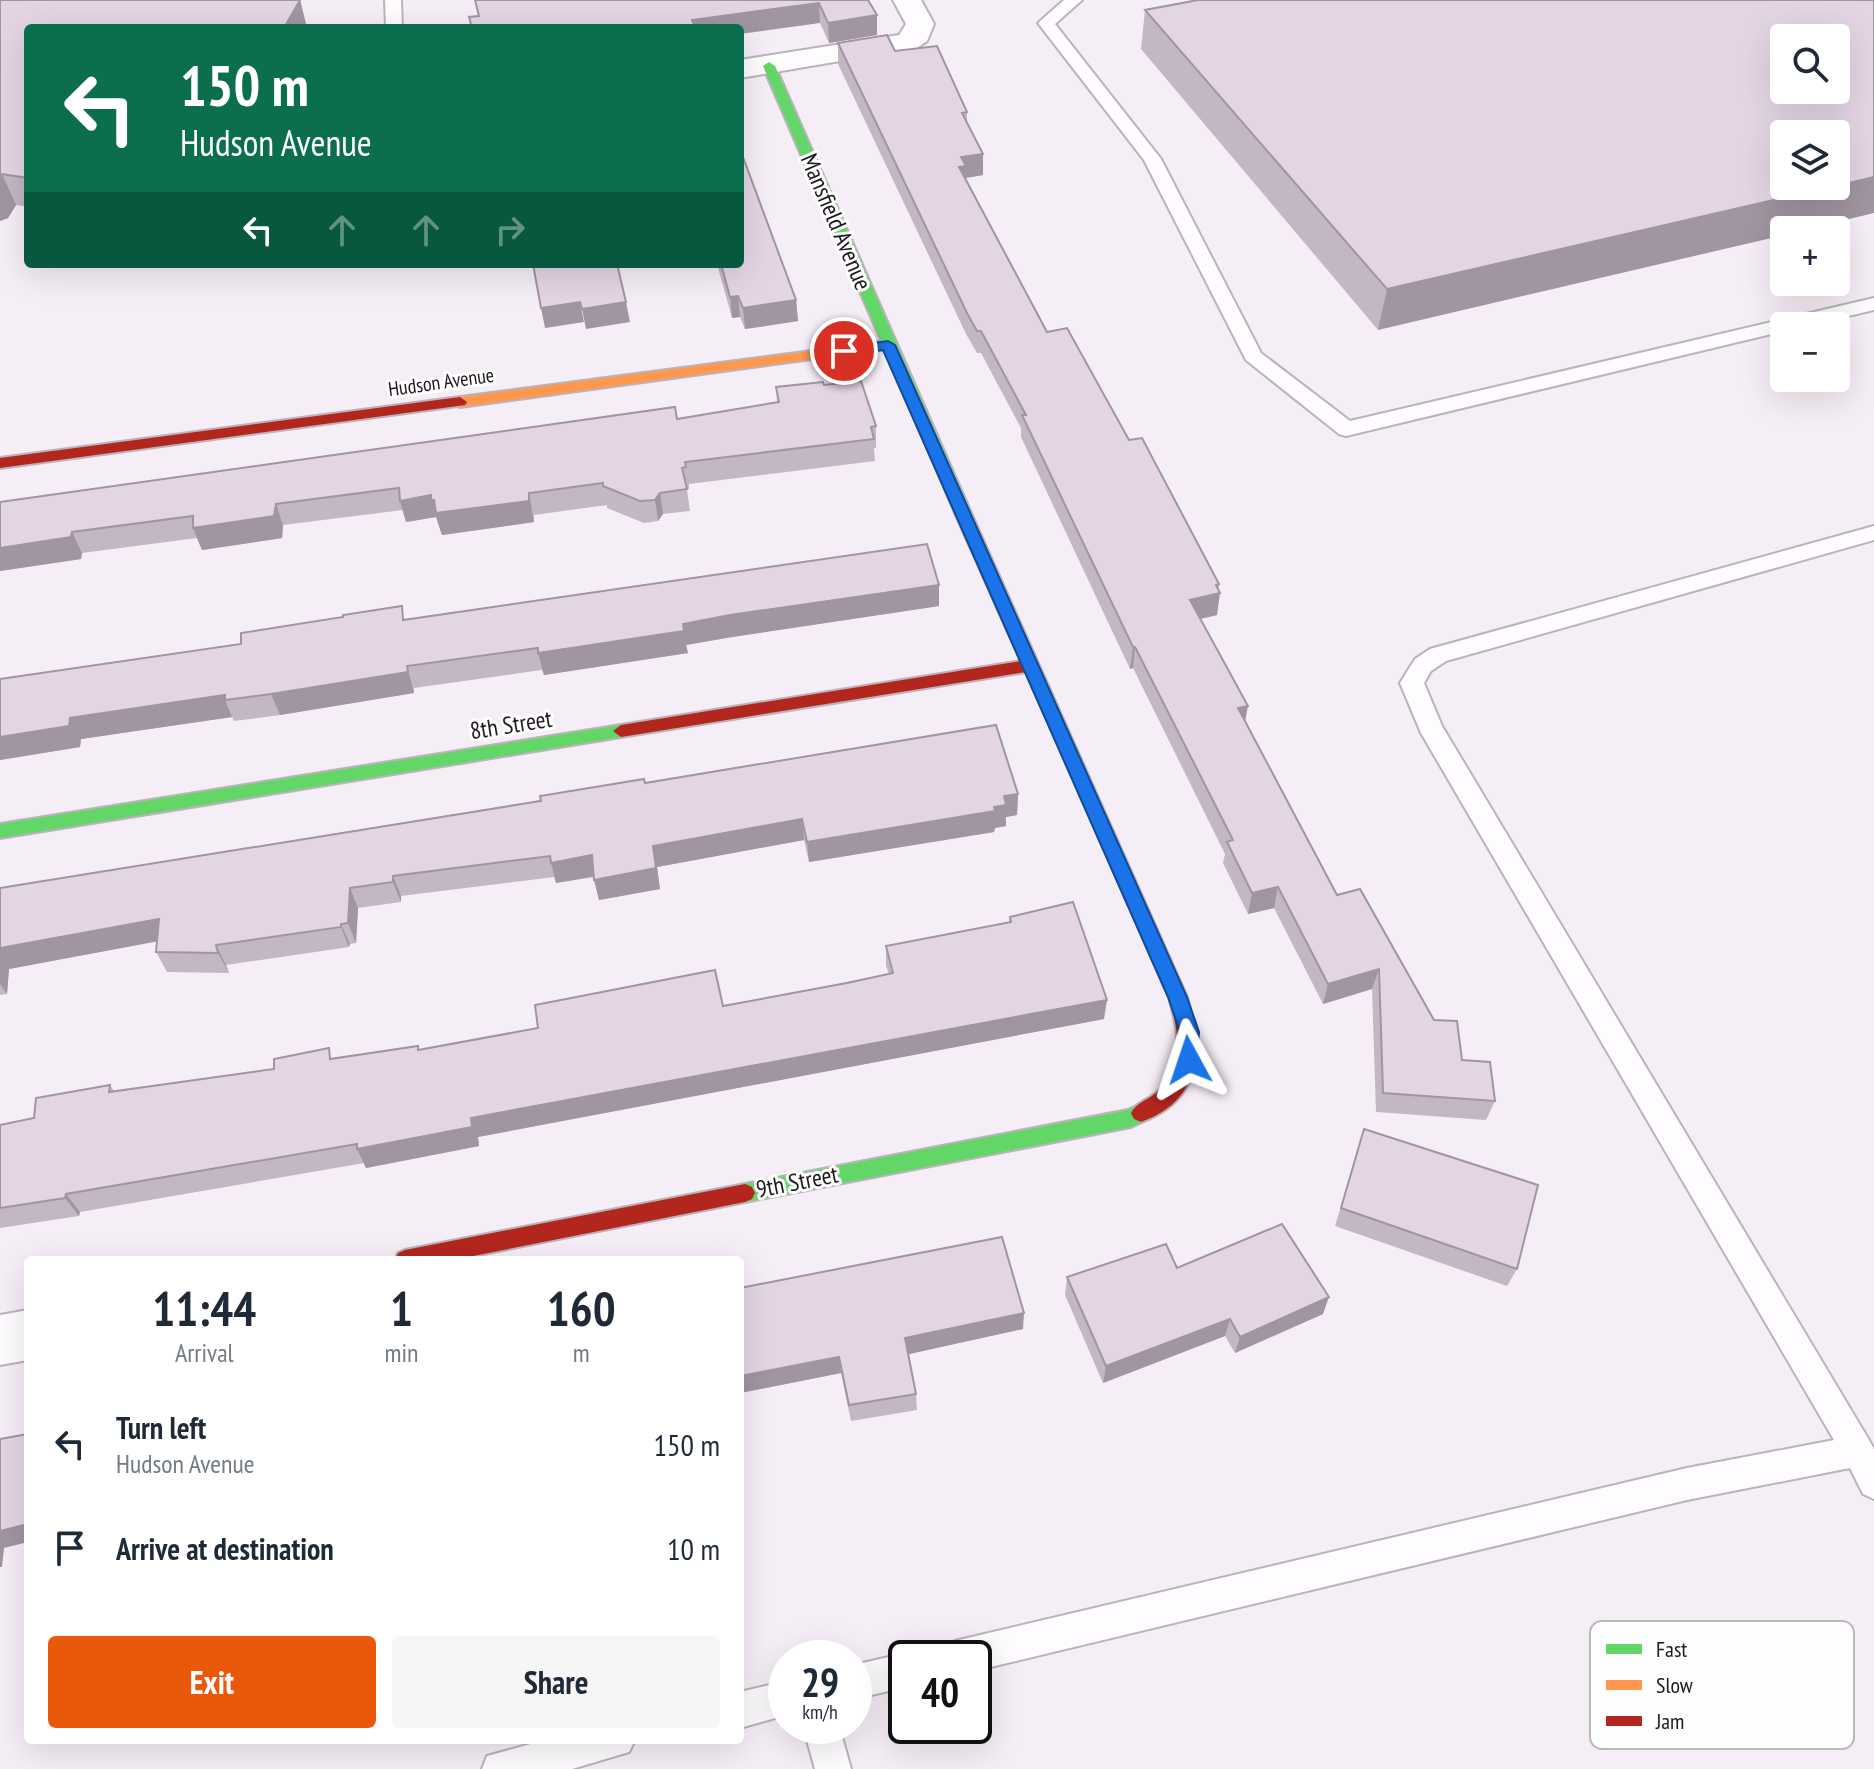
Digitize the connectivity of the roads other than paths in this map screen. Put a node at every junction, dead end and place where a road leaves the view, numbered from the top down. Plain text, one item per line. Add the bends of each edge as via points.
1 (393, 0) edge
2 (907, 0) edge
3 (1074, 0) edge
4 (394, 24) edge
5 (769, 66) junction
6 (744, 69) edge
7 (1874, 304) edge
8 (888, 345) junction
9 (0, 463) edge
10 (1874, 533) edge
11 (1029, 666) junction
12 (0, 831) edge
13 (1180, 1084) joint
14 (425, 1256) edge
15 (24, 1336) edge
16 (0, 1340) edge
17 (1858, 1451) junction
18 (1874, 1483) edge
19 (992, 1649) edge
20 (768, 1703) edge
21 (744, 1709) edge
22 (601, 1744) edge
23 (826, 1744) edge
24 (500, 1769) edge
25 (833, 1769) edge

1 - 4 lane
2 - 5 street via 920,24 917,35 907,42
3 - 7 lane via 1046,23 1152,159 1253,356 1346,429
5 - 6 street
5 - 8 street, Mansfield Avenue
8 - 9 street, Hudson Avenue
8 - 11 street, Mansfield Avenue
10 - 17 lane via 1438,655 1423,665 1412,683 1430,727
11 - 12 street, 8th Street
11 - 13 street, Mansfield Avenue via 1178,997 1189,1032 1189,1060
13 - 14 street, 9th Street via 1161,1104 1131,1118
15 - 16 street
17 - 18 lane
17 - 19 lane via 1687,1484
20 - 21 lane
22 - 24 lane
23 - 25 lane

